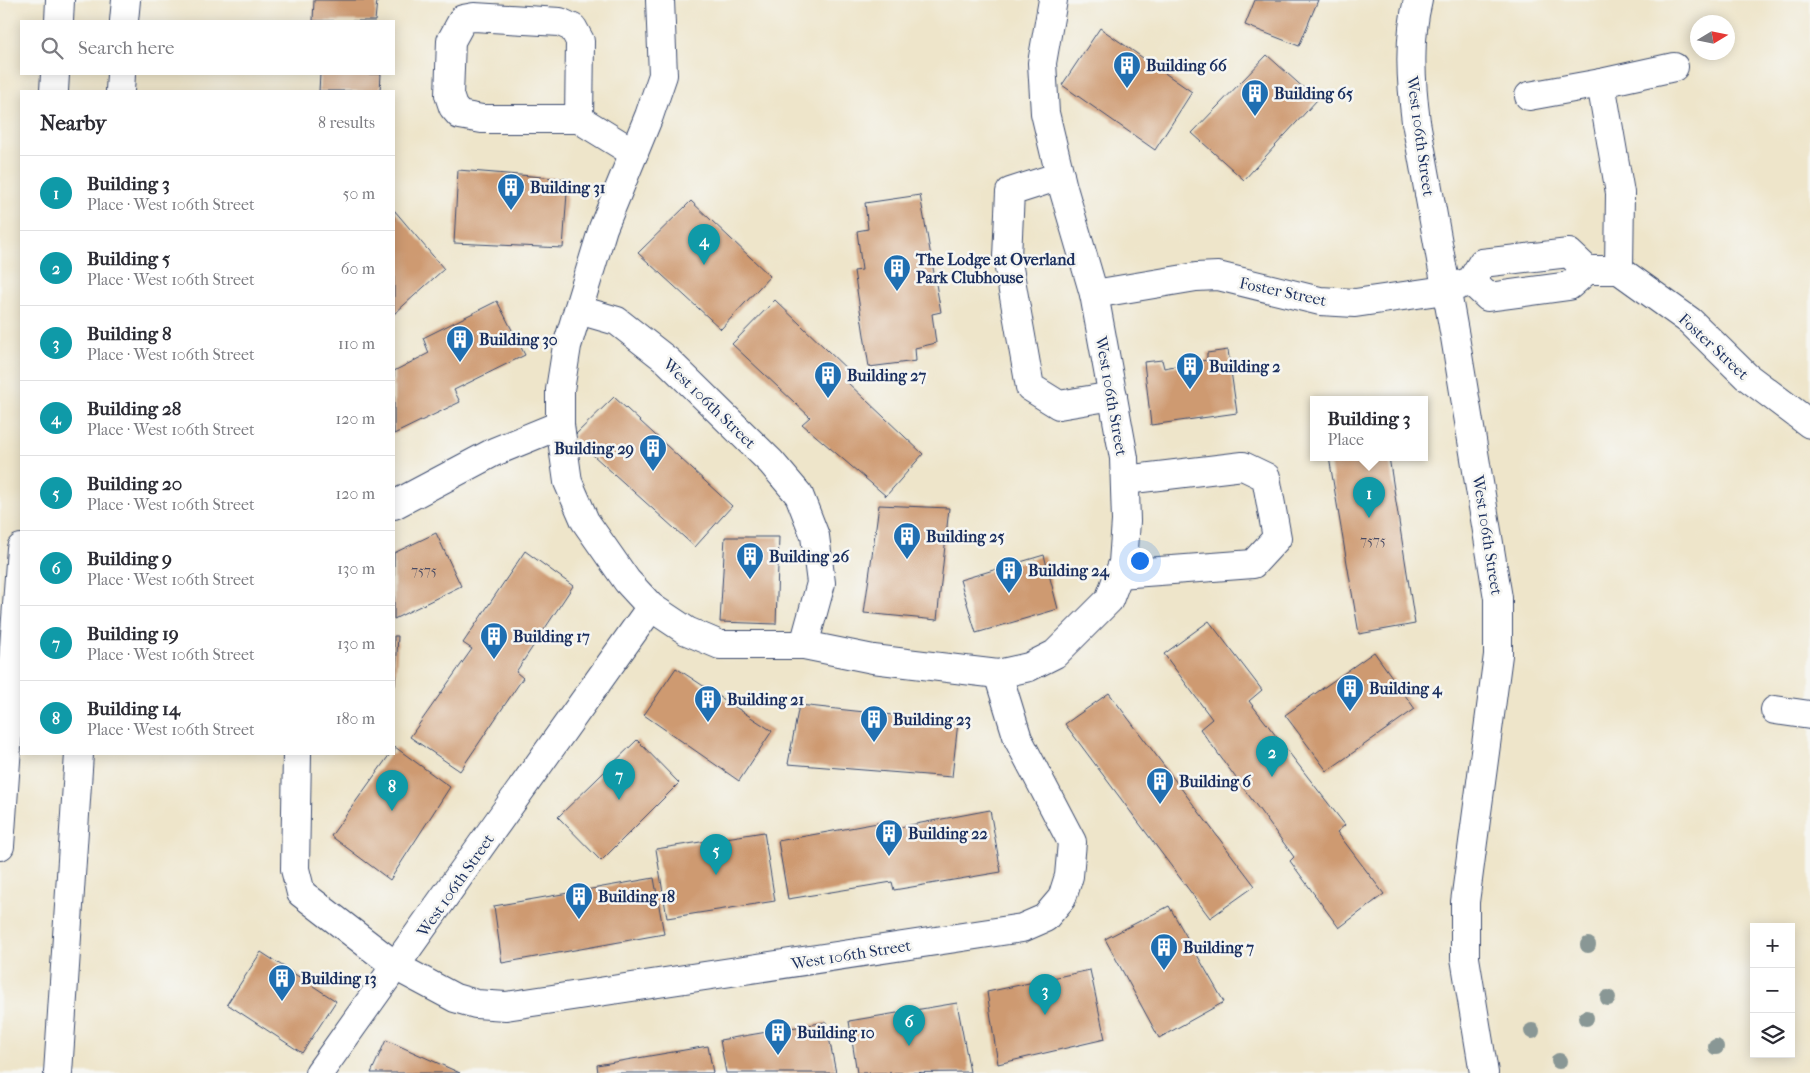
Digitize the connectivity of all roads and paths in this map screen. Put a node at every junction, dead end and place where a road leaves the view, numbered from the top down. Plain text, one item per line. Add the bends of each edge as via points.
1 (60, 0) edge
2 (126, 0) edge
3 (660, 0) edge
4 (1053, 0) edge
5 (1418, 0) edge
6 (59, 20) edge
7 (124, 20) edge
8 (1674, 67) dead end
9 (55, 75) edge
10 (121, 75) edge
11 (1601, 83) junction
12 (54, 90) edge
13 (120, 90) edge
14 (1529, 96) dead end
15 (579, 119) junction
16 (634, 153) junction
17 (1060, 176) junction
18 (1619, 270) junction
19 (1445, 290) junction
20 (1094, 294) junction
21 (579, 310) junction
22 (1113, 396) junction
23 (1810, 424) edge
24 (560, 425) junction
25 (1124, 480) junction
26 (395, 504) edge
27 (20, 536) edge
28 (20, 562) edge
29 (1119, 574) junction
30 (651, 607) junction
31 (804, 645) junction
32 (0, 648) edge
33 (998, 674) junction
34 (1776, 710) dead end
35 (1810, 715) edge
36 (78, 755) edge
37 (297, 755) edge
38 (0, 846) edge
39 (396, 967) junction
40 (58, 1073) edge
41 (319, 1073) edge
42 (1484, 1073) edge

1 - 6 main road
2 - 7 main road
3 - 16 main road, West 106th Street via 663,75
4 - 17 main road, West 106th Street via 1042,63 1045,113
5 - 19 main road, West 106th Street via 1411,47 1412,91
8 - 11 main road
9 - 12 main road
10 - 13 main road
11 - 14 main road
11 - 18 main road via 1620,193
15 - 15 main road via 482,119 460,115 453,107 450,95 451,41 463,19 560,22 573,28 580,42
15 - 16 main road
16 - 21 main road, West 106th Street via 603,228
17 - 20 main road, West 106th Street
17 - 22 main road via 1010,192 1007,257 1030,387 1058,406
18 - 19 main road, Foster Street via 1587,270 1570,286 1488,297 1471,281
18 - 23 main road, Foster Street via 1690,321 1746,376
19 - 20 main road, Foster Street via 1355,303 1320,301 1218,276
19 - 42 main road, West 106th Street via 1498,598 1498,655 1465,902 1465,958
20 - 22 main road, West 106th Street
21 - 24 main road, West 106th Street via 567,346 560,390
21 - 31 main road, West 106th Street via 617,321 647,343 771,462 799,495 815,536 821,583
22 - 25 main road, West 106th Street via 1124,458
24 - 26 main road via 494,452
24 - 30 main road, West 106th Street via 568,482 585,521 627,581
25 - 29 main road, West 106th Street via 1126,521 1123,563
25 - 29 main road via 1243,466 1266,477 1277,538 1253,564
27 - 32 main road
28 - 38 main road
29 - 33 main road, West 106th Street via 1109,600 1055,654 1029,667
30 - 31 main road, West 106th Street via 687,631 720,645
30 - 39 main road, West 106th Street
31 - 33 main road, West 106th Street via 873,659
33 - 39 main road, West 106th Street via 1018,739 1072,842 1069,876 1062,898 1045,918 1022,928 506,1006 476,1004 455,998
34 - 35 main road
36 - 40 main road
37 - 39 main road, West 106th Street via 295,869 301,893
39 - 41 main road

